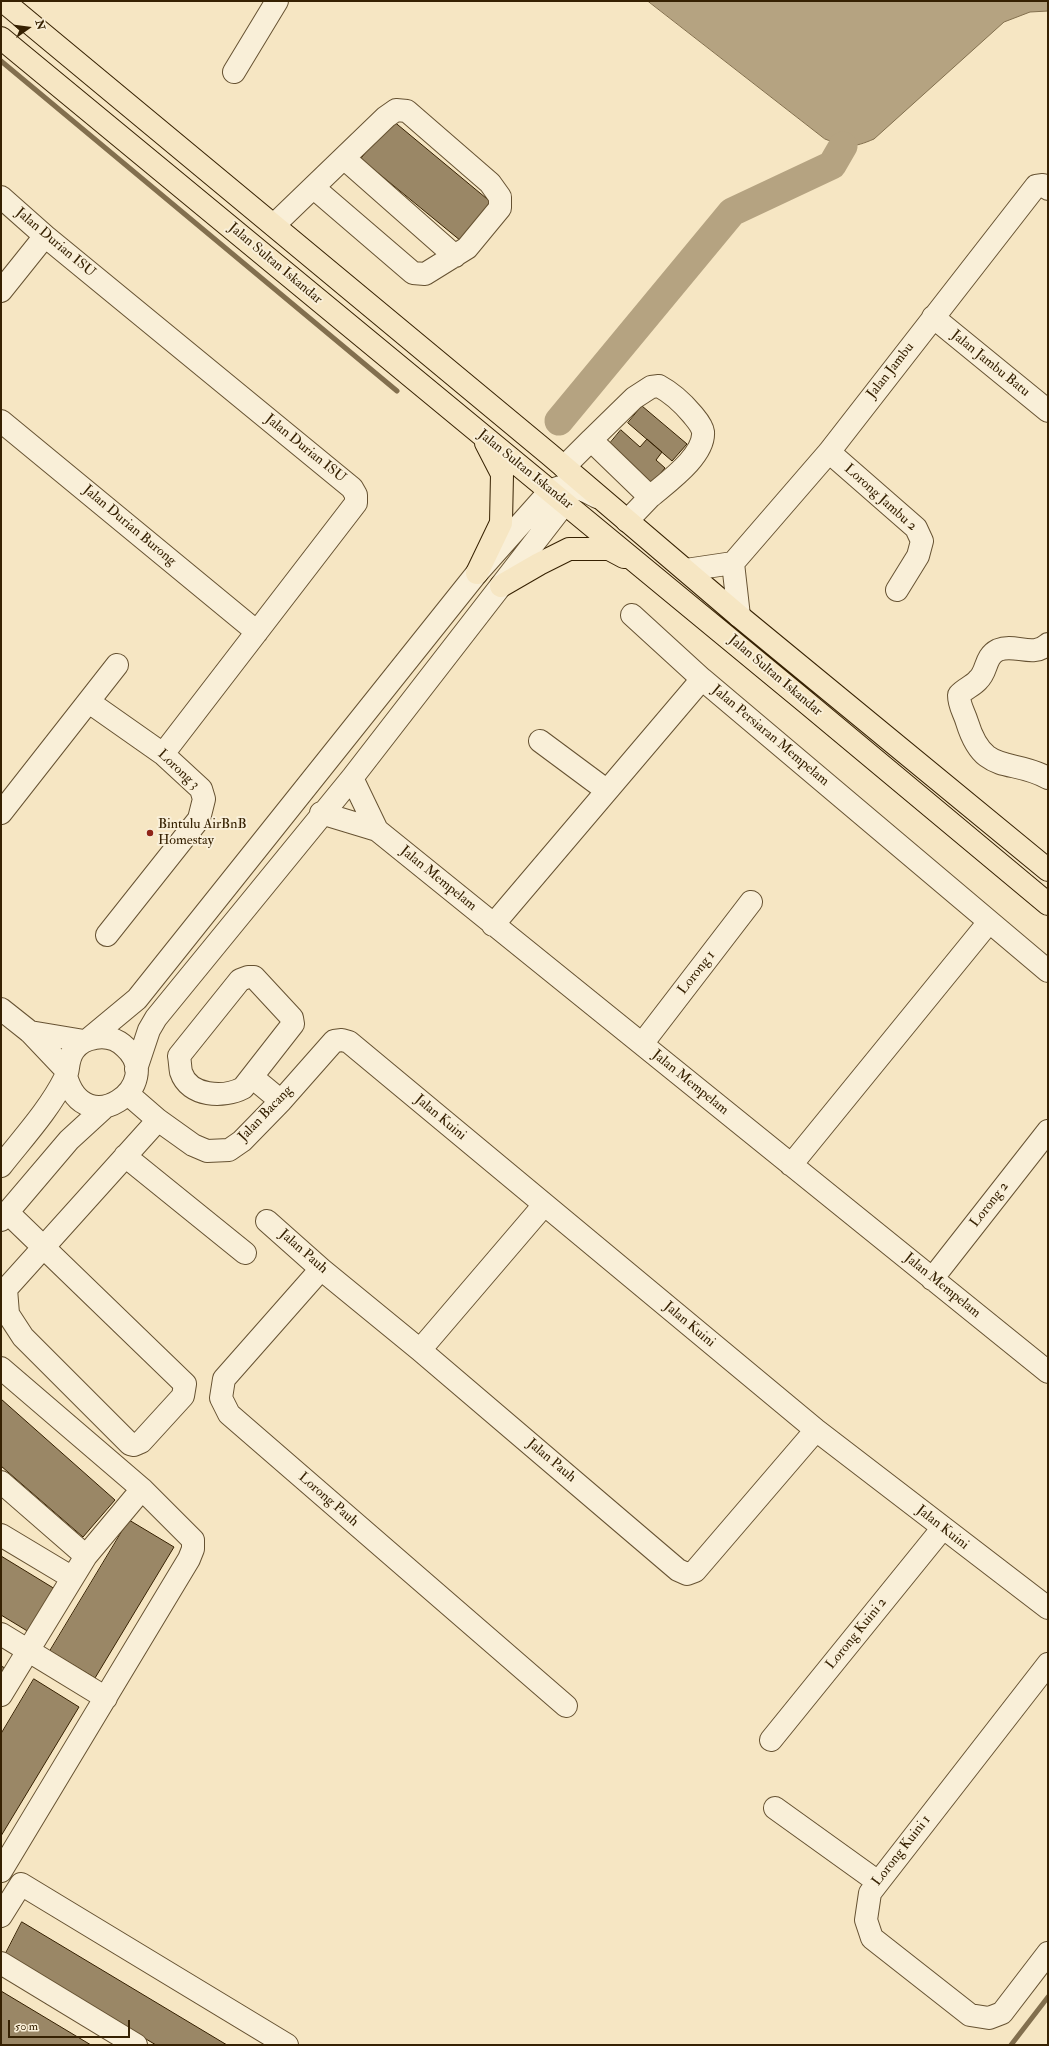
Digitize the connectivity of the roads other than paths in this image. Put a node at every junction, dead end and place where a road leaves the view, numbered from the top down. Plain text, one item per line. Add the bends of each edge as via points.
1 (3, 1) edge
2 (277, 1) edge
3 (1, 38) edge
4 (234, 72) dead end
5 (345, 159) junction
6 (314, 188) junction
7 (1048, 189) edge
8 (1, 197) edge
9 (274, 225) junction
10 (45, 236) junction
11 (455, 256) junction
12 (1, 291) edge
13 (933, 317) junction
14 (1048, 412) edge
15 (1, 421) edge
16 (483, 437) junction
17 (592, 440) junction
18 (829, 452) junction
19 (559, 480) junction
20 (650, 497) junction
21 (627, 521) junction
22 (733, 563) junction
23 (686, 570) junction
24 (648, 571) junction
25 (477, 573) junction
26 (501, 586) junction
27 (897, 590) dead end
28 (632, 615) dead end
29 (739, 616) junction
30 (257, 632) junction
31 (1048, 644) edge
32 (117, 665) dead end
33 (702, 679) junction
34 (89, 702) junction
35 (540, 741) dead end
36 (163, 754) junction
37 (352, 778) junction
38 (1048, 778) edge
39 (606, 790) junction
40 (4, 803) edge
41 (321, 813) junction
42 (377, 830) junction
43 (1048, 870) edge
44 (752, 902) dead end
45 (1048, 904) edge
46 (989, 922) junction
47 (493, 925) junction
48 (107, 935) dead end
49 (1048, 971) edge
50 (1, 1009) edge
51 (30, 1032) junction
52 (87, 1040) junction
53 (334, 1041) joint
54 (642, 1044) junction
55 (136, 1069) junction
56 (66, 1073) junction
57 (252, 1077) junction
58 (128, 1094) junction
59 (281, 1101) junction
60 (105, 1107) junction
61 (158, 1120) junction
62 (1048, 1131) edge
63 (125, 1156) junction
64 (792, 1165) junction
65 (1, 1166) edge
66 (544, 1205) junction
67 (4, 1216) edge
68 (267, 1221) dead end
69 (43, 1247) junction
70 (245, 1253) dead end
71 (321, 1269) junction
72 (932, 1279) junction
73 (420, 1350) junction
74 (1, 1368) edge
75 (1048, 1372) edge
76 (816, 1430) junction
77 (1, 1482) edge
78 (142, 1489) junction
79 (942, 1529) junction
80 (1, 1535) edge
81 (86, 1556) junction
82 (71, 1577) junction
83 (1048, 1608) edge
84 (1, 1634) edge
85 (28, 1650) junction
86 (1048, 1664) edge
87 (1, 1695) edge
88 (106, 1698) junction
89 (566, 1706) dead end
90 (771, 1740) dead end
91 (775, 1808) dead end
92 (2, 1865) edge
93 (878, 1882) junction
94 (1, 1916) edge
95 (1048, 1953) edge
96 (1, 1962) edge
97 (136, 2045) edge
98 (287, 2045) edge

1 - 9 main road
2 - 4 street
3 - 16 main road, Jalan Sultan Iskandar
5 - 6 street
5 - 11 street
5 - 11 street via 386,117 396,110 407,111 490,183 500,197 500,208 467,248
6 - 9 street
6 - 11 street via 413,273 425,274
7 - 13 street, Jalan Jambu via 1043,185 1036,186
8 - 10 street, Jalan Durian ISU
9 - 19 main road
10 - 12 street
10 - 30 street, Jalan Durian ISU via 352,488 356,495 356,503
13 - 14 street, Jalan Jambu Batu
13 - 18 street, Jalan Jambu
15 - 30 street, Jalan Durian Burong
16 - 19 main road, Jalan Sultan Iskandar
16 - 25 main road via 502,474 501,523
17 - 19 street
17 - 20 street
17 - 20 street via 644,390 659,386 673,394 699,422 703,431 701,443 690,462
18 - 22 street, Jalan Jambu
18 - 27 street, Lorong Jambu 2 via 916,528 922,541 918,556
19 - 21 main road via 601,499
19 - 24 main road, Jalan Sultan Iskandar
19 - 25 street
19 - 26 street
20 - 21 street
21 - 23 main road
22 - 23 street
22 - 29 street
23 - 29 main road
24 - 26 main road via 609,549 569,549
24 - 45 main road, Jalan Sultan Iskandar
25 - 52 street via 136,999
26 - 37 street
28 - 33 street
29 - 43 main road
30 - 36 street, Jalan Durian ISU
31 - 38 street via 1035,651 1008,648 998,650 990,656 978,680 959,695 959,704 972,739 995,762
32 - 34 street
33 - 39 street, Jalan Persiaran Mempelam
33 - 46 street, Jalan Persiaran Mempelam
34 - 36 street, Lorong 3
34 - 40 street
35 - 39 street
36 - 48 street, Lorong 3 via 201,789 204,808 199,819
37 - 41 street
37 - 42 street, Jalan Mempelam
39 - 47 street, Jalan Persiaran Mempelam
41 - 42 street
41 - 55 street via 156,1018
42 - 47 street, Jalan Mempelam
44 - 54 street, Lorong 1
46 - 49 street, Jalan Persiaran Mempelam
46 - 64 street
47 - 54 street, Jalan Mempelam
50 - 51 street
51 - 52 street
51 - 56 street
52 - 55 street via 100,1036 120,1042 131,1054
52 - 56 street via 75,1048 69,1058
53 - 59 street, Jalan Bacang
53 - 66 street, Jalan Kuini via 349,1042
54 - 64 street, Jalan Mempelam
55 - 58 street via 133,1086
56 - 60 street via 75,1096 94,1106
56 - 65 street via 43,1113
57 - 57 street via 236,1092 211,1095 192,1086 181,1073 179,1056 240,980 248,977 254,977 292,1018 293,1024
57 - 59 street
58 - 60 street via 114,1105
58 - 61 street, Jalan Bacang
59 - 61 street, Jalan Bacang via 242,1141 229,1150 207,1151 193,1145
60 - 67 street via 69,1140
61 - 63 street
62 - 72 street, Lorong 2
63 - 69 street
63 - 70 street
64 - 72 street, Jalan Mempelam
66 - 73 street
66 - 76 street, Jalan Kuini
67 - 69 street
68 - 71 street, Jalan Pauh
69 - 69 street via 185,1384 183,1396 136,1445 130,1444 23,1338 8,1314 6,1289
71 - 73 street, Jalan Pauh
71 - 89 street, Lorong Pauh via 224,1379 221,1398 228,1414
72 - 75 street, Jalan Mempelam
73 - 76 street, Jalan Pauh via 678,1570 687,1574 695,1571
74 - 78 street
76 - 79 street, Jalan Kuini
77 - 81 street
78 - 81 street
78 - 88 street via 193,1540 194,1549
79 - 83 street, Jalan Kuini
79 - 90 street, Lorong Kuini 2
80 - 82 street
81 - 82 street
82 - 85 street
84 - 85 street
85 - 87 street
85 - 88 street
86 - 93 street, Lorong Kuini 1
88 - 92 street
91 - 93 street
93 - 95 street, Lorong Kuini 1 via 870,1893 866,1920 872,1938 970,2015 988,2018 1002,2013
94 - 98 street via 21,1884
96 - 97 street

